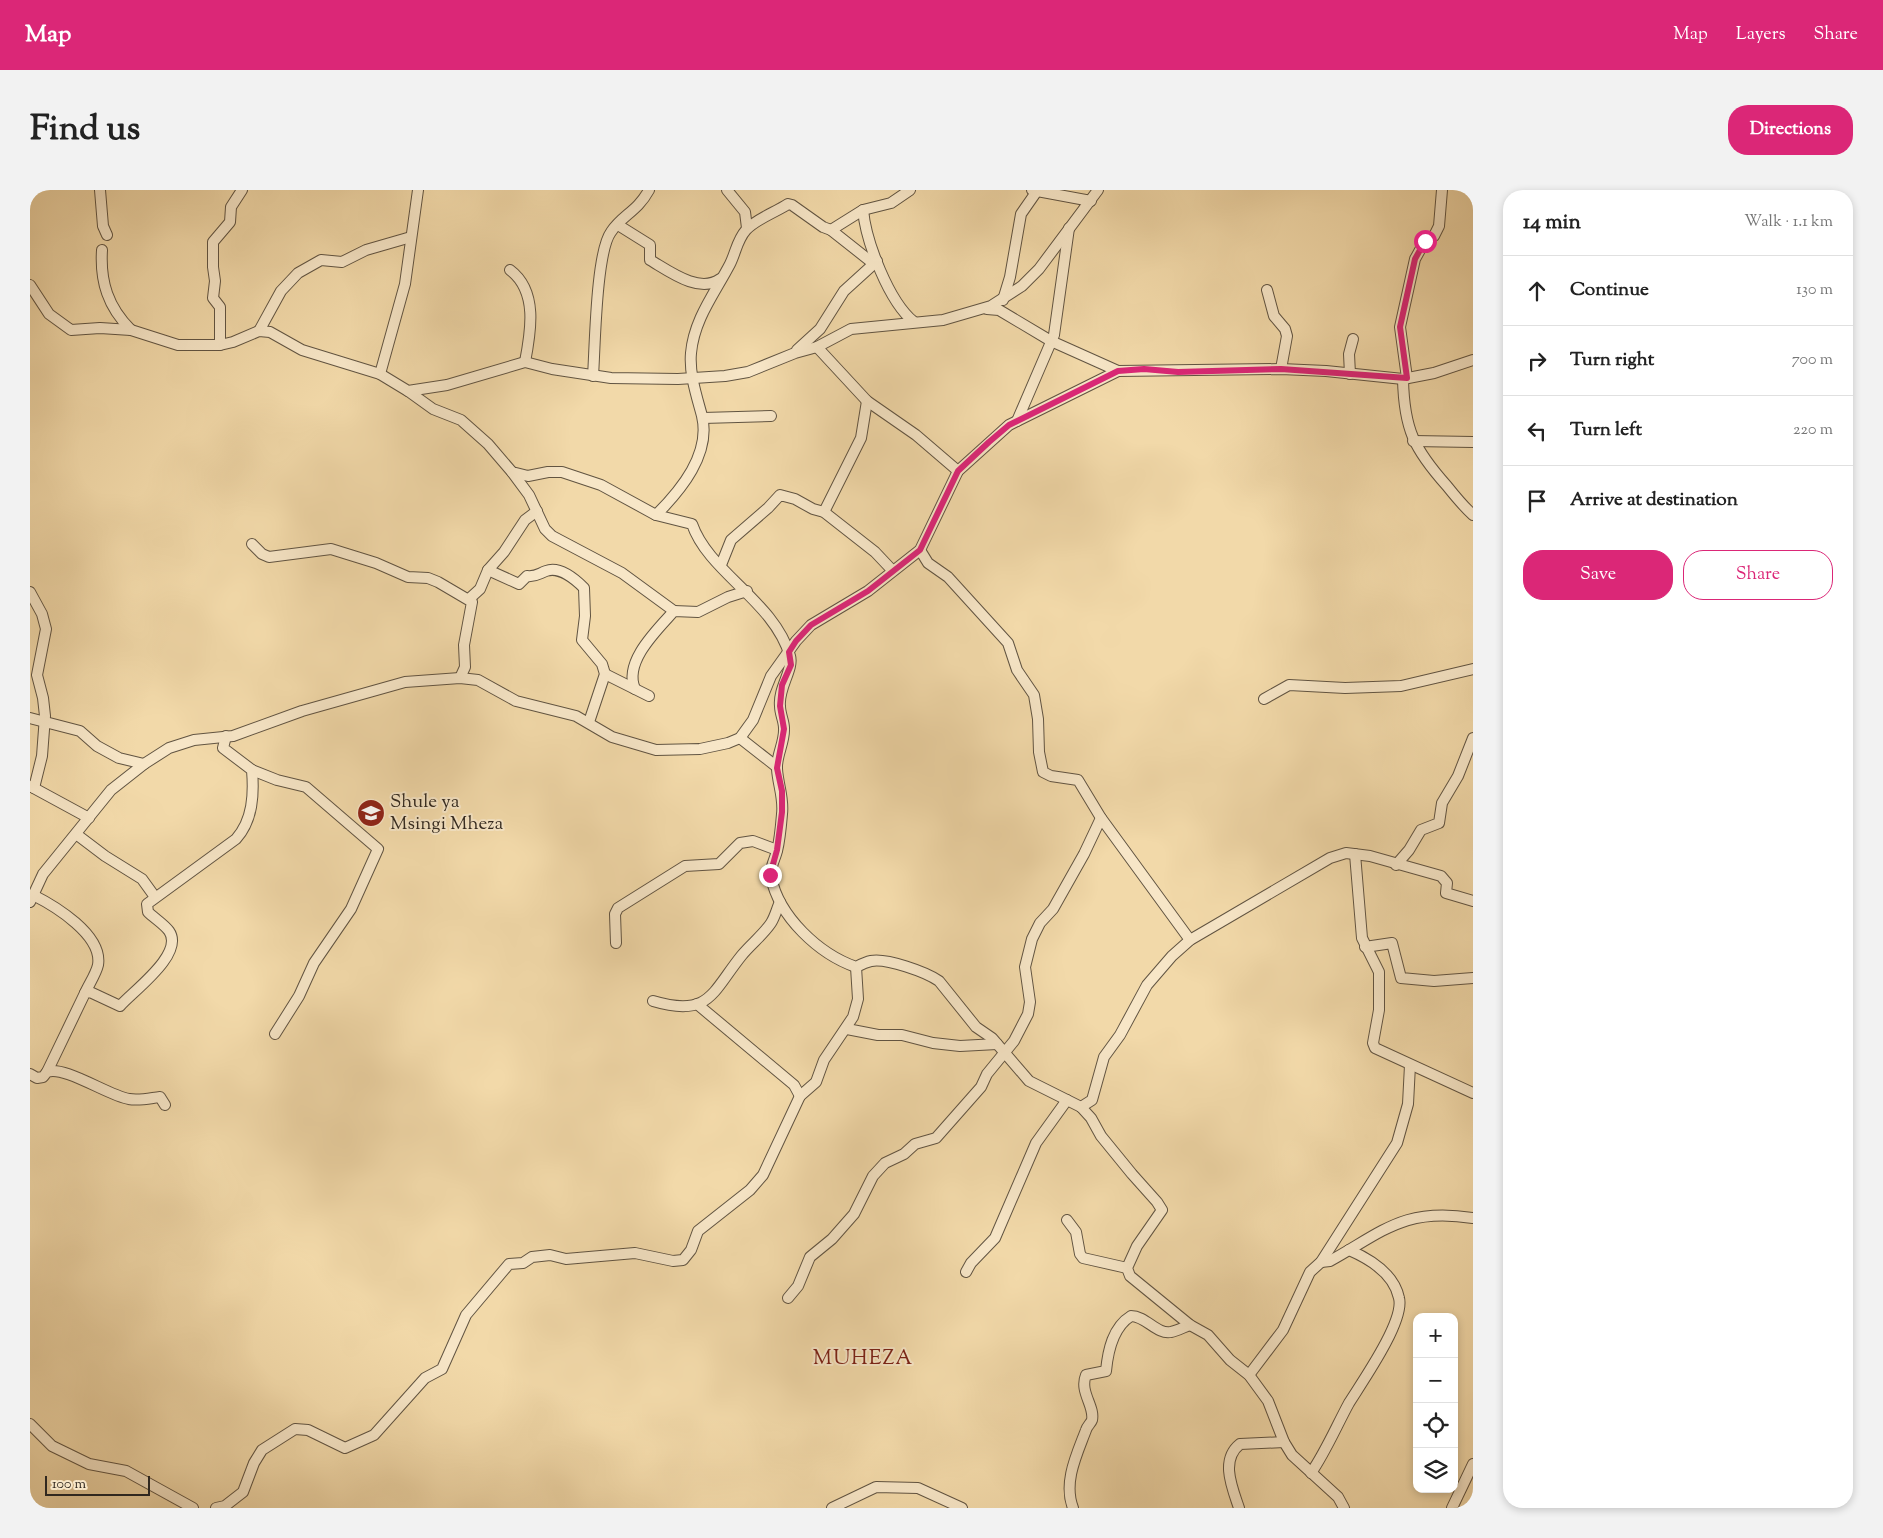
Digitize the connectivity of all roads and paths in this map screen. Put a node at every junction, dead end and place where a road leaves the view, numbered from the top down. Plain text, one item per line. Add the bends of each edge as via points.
1 (100, 190) edge
2 (242, 190) edge
3 (418, 190) edge
4 (649, 190) edge
5 (727, 190) edge
6 (910, 190) edge
7 (1032, 190) edge
8 (1036, 190) edge
9 (1098, 190) edge
10 (1442, 190) edge
11 (1091, 201) junction
12 (863, 210) junction
13 (618, 224) junction
14 (1069, 227) junction
15 (747, 228) junction
16 (831, 230) junction
17 (107, 235) dead end
18 (411, 237) junction
19 (102, 250) dead end
20 (876, 262) junction
21 (510, 270) dead end
22 (720, 279) junction
23 (30, 285) edge
24 (1267, 290) dead end
25 (1003, 299) junction
26 (981, 309) junction
27 (1008, 314) junction
28 (914, 322) junction
29 (131, 330) junction
30 (259, 331) junction
31 (1353, 339) dead end
32 (1051, 341) junction
33 (220, 345) junction
34 (817, 347) junction
35 (795, 353) junction
36 (1473, 360) edge
37 (525, 362) junction
38 (1281, 369) junction
39 (1118, 371) junction
40 (380, 374) junction
41 (1350, 374) junction
42 (594, 376) junction
43 (694, 378) junction
44 (1405, 379) junction
45 (408, 391) junction
46 (867, 401) junction
47 (771, 416) dead end
48 (703, 418) junction
49 (1017, 421) junction
50 (1413, 441) junction
51 (1473, 442) edge
52 (958, 471) junction
53 (512, 472) junction
54 (528, 476) junction
55 (519, 483) junction
56 (537, 512) junction
57 (824, 512) junction
58 (656, 515) junction
59 (1473, 515) edge
60 (252, 544) dead end
61 (920, 550) junction
62 (721, 565) junction
63 (488, 570) junction
64 (892, 570) junction
65 (747, 591) junction
66 (30, 592) edge
67 (469, 599) junction
68 (674, 611) junction
69 (789, 652) junction
70 (1473, 669) edge
71 (33, 671) edge
72 (605, 674) junction
73 (460, 678) junction
74 (635, 689) junction
75 (649, 696) dead end
76 (1264, 699) dead end
77 (30, 718) edge
78 (44, 722) junction
79 (589, 722) junction
80 (226, 736) junction
81 (740, 738) junction
82 (1473, 738) edge
83 (194, 740) junction
84 (223, 748) junction
85 (144, 764) junction
86 (777, 768) junction
87 (252, 770) junction
88 (32, 787) edge
89 (88, 818) junction
90 (1101, 818) junction
91 (76, 834) junction
92 (777, 850) junction
93 (1356, 854) junction
94 (1396, 865) junction
95 (155, 897) junction
96 (31, 899) edge
97 (1473, 901) edge
98 (780, 902) junction
99 (1190, 940) junction
100 (616, 943) dead end
101 (1365, 947) junction
102 (856, 967) junction
103 (1473, 978) edge
104 (85, 993) junction
105 (653, 1001) dead end
106 (697, 1004) junction
107 (847, 1029) junction
108 (275, 1034) dead end
109 (996, 1044) junction
110 (1004, 1054) junction
111 (1410, 1064) junction
112 (47, 1072) junction
113 (30, 1074) edge
114 (1473, 1093) edge
115 (800, 1096) junction
116 (1066, 1100) junction
117 (165, 1105) dead end
118 (1081, 1107) junction
119 (1473, 1218) edge
120 (1067, 1220) dead end
121 (1349, 1250) junction
122 (1321, 1262) junction
123 (1127, 1268) junction
124 (966, 1272) dead end
125 (788, 1298) dead end
126 (1190, 1325) junction
127 (1249, 1375) junction
128 (30, 1424) edge
129 (1284, 1442) junction
130 (1473, 1464) edge
131 (1311, 1473) junction
132 (193, 1508) edge
133 (216, 1508) edge
134 (832, 1508) edge
135 (962, 1508) edge
136 (1073, 1508) edge
137 (1239, 1508) edge
138 (1344, 1508) edge
139 (1452, 1508) edge

1 - 17 street via 103,226
2 - 33 street via 231,207 230,222 213,242 213,298 220,307
3 - 18 street
4 - 13 street via 638,208
5 - 15 street via 745,212
6 - 12 street via 891,203
7 - 8 street
8 - 11 street
8 - 25 street via 1021,214
9 - 11 street
10 - 44 street via 1439,226 1415,259 1400,327
11 - 14 street
12 - 16 street
12 - 20 street
13 - 22 street via 650,245 650,260 681,278 706,285
13 - 42 street via 608,236 604,253 597,306
14 - 25 street via 1038,270
14 - 32 street
15 - 16 street via 788,204
15 - 22 street
16 - 20 street
18 - 30 street via 366,250 342,262 321,260 298,273 281,291
18 - 40 street via 405,284
19 - 29 street via 101,273 105,293
20 - 28 street via 899,308
20 - 35 street via 844,291 820,329
21 - 37 street via 522,279 528,300 531,324
22 - 43 street via 694,337 691,355
23 - 29 street via 49,314 71,330
24 - 38 street via 1274,316 1288,336
25 - 26 street
25 - 27 street via 1002,306
26 - 27 street
26 - 28 street via 943,320
27 - 32 street
28 - 34 street via 851,329
29 - 33 street via 178,345
30 - 33 street
30 - 40 street via 270,332 302,350
31 - 41 street via 1349,354
32 - 39 street
32 - 49 street
34 - 35 street
34 - 46 street
35 - 43 street via 748,372
36 - 44 street
37 - 42 street
37 - 45 street via 447,385
38 - 39 street
38 - 41 street
39 - 49 street
40 - 45 street
41 - 44 street
42 - 43 street
43 - 48 street
44 - 50 street via 1403,400
45 - 53 street via 433,409 462,420
46 - 52 street via 916,435
46 - 57 street via 860,438
47 - 48 street
48 - 58 street via 703,442 687,480
49 - 52 street via 995,436
50 - 51 street
50 - 59 street via 1428,465
52 - 61 street
53 - 54 street
53 - 55 street
54 - 55 street
54 - 58 street via 562,472 601,485
55 - 56 street
56 - 63 street via 525,520
56 - 68 street via 552,536 622,573
57 - 62 street via 780,495 731,540
57 - 64 street via 875,552
58 - 62 street via 689,521 702,546
60 - 67 street via 269,556 331,549 408,577 428,578
61 - 64 street
61 - 90 street via 928,563 948,577 1008,643 1017,670 1034,696 1043,772 1078,780
62 - 65 street
63 - 67 street via 480,589
63 - 72 street via 519,584 527,576 554,570 579,583 585,591 586,616 582,640 602,664
64 - 69 street via 868,591 811,625
65 - 68 street via 698,612
65 - 69 street
66 - 71 street via 46,629
67 - 73 street via 472,607 464,646 465,667
68 - 74 street via 643,646 631,678
69 - 81 street via 771,676 753,720
69 - 86 street via 791,665 782,685 780,706 784,729
70 - 76 street via 1401,686 1344,688 1289,684
71 - 78 street via 43,698
72 - 74 street
72 - 79 street
73 - 79 street via 478,680 516,701
73 - 80 street via 405,682
74 - 75 street
77 - 78 street
78 - 85 street via 80,731 97,746 119,758
78 - 88 street via 42,756
79 - 81 street via 612,737 656,750 700,749
80 - 83 street
80 - 84 street
81 - 86 street
82 - 94 street via 1465,762 1442,803 1440,823 1421,830
83 - 84 street
83 - 85 street via 168,748
84 - 87 street
85 - 89 street via 111,790
86 - 92 street via 782,812
87 - 95 street via 254,794 245,829 236,839
87 - 108 street via 306,787 378,849 351,909 314,963 299,996
88 - 89 street
89 - 91 street
90 - 99 street
90 - 110 street via 1084,854 1032,939 1025,968 1030,1002 1028,1014
91 - 95 street via 142,878
91 - 96 street via 43,874
92 - 98 street via 770,875
92 - 100 street via 752,841 740,843 719,864 685,866 618,908 615,914
93 - 94 street
93 - 99 street via 1346,853 1330,858
93 - 101 street via 1359,912
94 - 97 street via 1441,876 1447,883 1446,893
95 - 104 street via 146,908 169,932 172,942 158,970 120,1006 90,992
96 - 104 street via 67,914 97,949 98,965
98 - 102 street via 796,925 816,944 833,957
98 - 106 street via 770,924 748,947 716,992
99 - 118 street via 1148,985 1104,1057 1092,1100
101 - 103 street via 1392,943 1401,978 1434,981
101 - 111 street via 1379,972 1379,1010 1373,1043 1375,1048
102 - 107 street via 858,998
102 - 109 street via 870,961 884,961 932,976 976,1027
104 - 112 street
105 - 106 street via 674,1007
106 - 115 street via 794,1085
107 - 109 street via 960,1046
107 - 115 street via 824,1060 816,1082
109 - 110 street
110 - 116 street via 1029,1081
110 - 125 street via 987,1074 981,1087 936,1138 915,1144 904,1154 885,1163 873,1176 854,1214 832,1239 810,1257 798,1286
111 - 114 street
111 - 122 street via 1408,1104 1397,1143
112 - 113 street via 37,1078
112 - 117 street via 58,1070 130,1100 160,1097
115 - 133 street via 763,1175 698,1231 691,1250 683,1260 673,1262 635,1253 566,1259 550,1255 509,1264 466,1315 442,1370 425,1378 374,1435 345,1448 308,1430 295,1429 262,1450 243,1492 225,1506
116 - 118 street
116 - 124 street via 1036,1143 995,1238 971,1262
118 - 123 street via 1162,1210 1137,1246
119 - 121 street via 1407,1218 1380,1230
120 - 123 street via 1076,1232 1083,1258
121 - 122 street via 1330,1261
121 - 131 street via 1386,1273 1400,1299 1398,1315 1364,1382
122 - 127 street via 1310,1272 1283,1330
123 - 126 street via 1130,1276
126 - 127 street via 1208,1336
126 - 136 street via 1164,1332 1145,1319 1131,1316 1122,1321 1114,1337 1107,1353 1106,1370 1086,1375 1086,1398 1091,1406 1092,1420 1072,1468
127 - 129 street via 1268,1401
128 - 132 street via 52,1446 89,1464 126,1471
129 - 131 street via 1292,1455
129 - 137 street via 1240,1444 1231,1454 1231,1484
130 - 139 street
131 - 138 street via 1338,1497
134 - 135 street via 876,1487 918,1488

